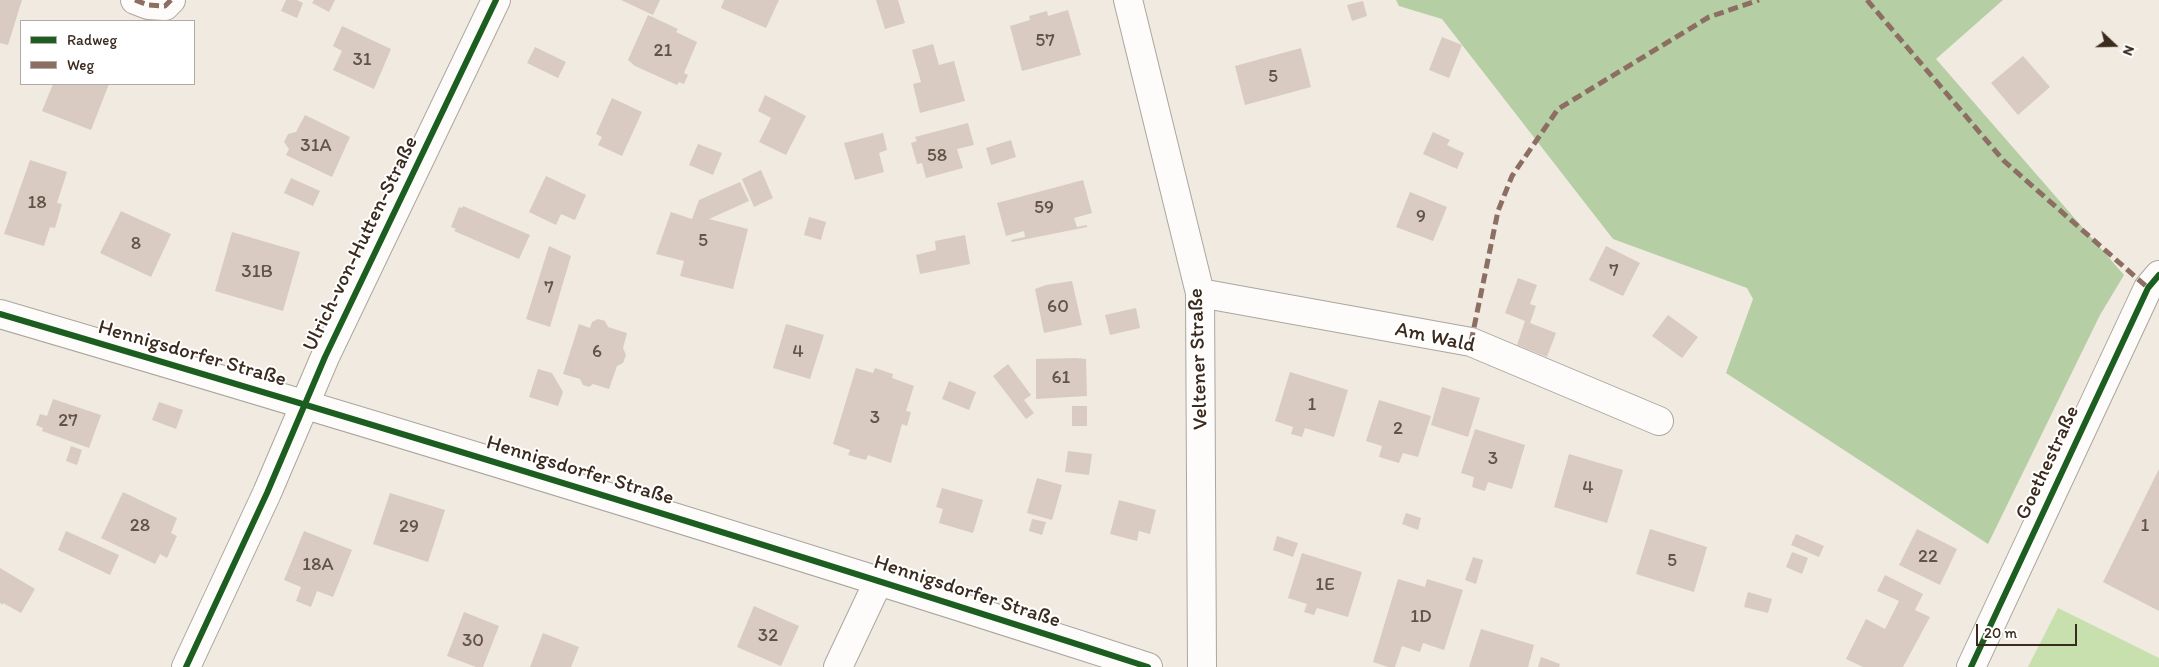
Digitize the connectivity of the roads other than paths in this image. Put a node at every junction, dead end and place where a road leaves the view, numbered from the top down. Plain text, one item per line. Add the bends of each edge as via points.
1 (135, 0) edge
2 (172, 0) edge
3 (496, 0) edge
4 (1128, 0) edge
5 (2159, 275) edge
6 (1200, 293) junction
7 (0, 314) edge
8 (304, 404) junction
9 (1659, 422) dead end
10 (879, 580) junction
11 (186, 667) edge
12 (838, 667) edge
13 (1148, 667) edge
14 (1202, 667) edge
15 (1971, 667) edge

1 - 2 street via 165,6
3 - 8 street, Ulrich-von-Hutten-Straße
4 - 6 street, Veltener Straße
5 - 15 street, Goethestraße via 2148,288
6 - 9 street, Am Wald via 1471,342
6 - 14 street, Veltener Straße
7 - 8 street, Hennigsdorfer Straße
8 - 10 street, Hennigsdorfer Straße
8 - 11 street, Ulrich-von-Hutten-Straße via 267,493
10 - 12 street
10 - 13 street, Hennigsdorfer Straße

